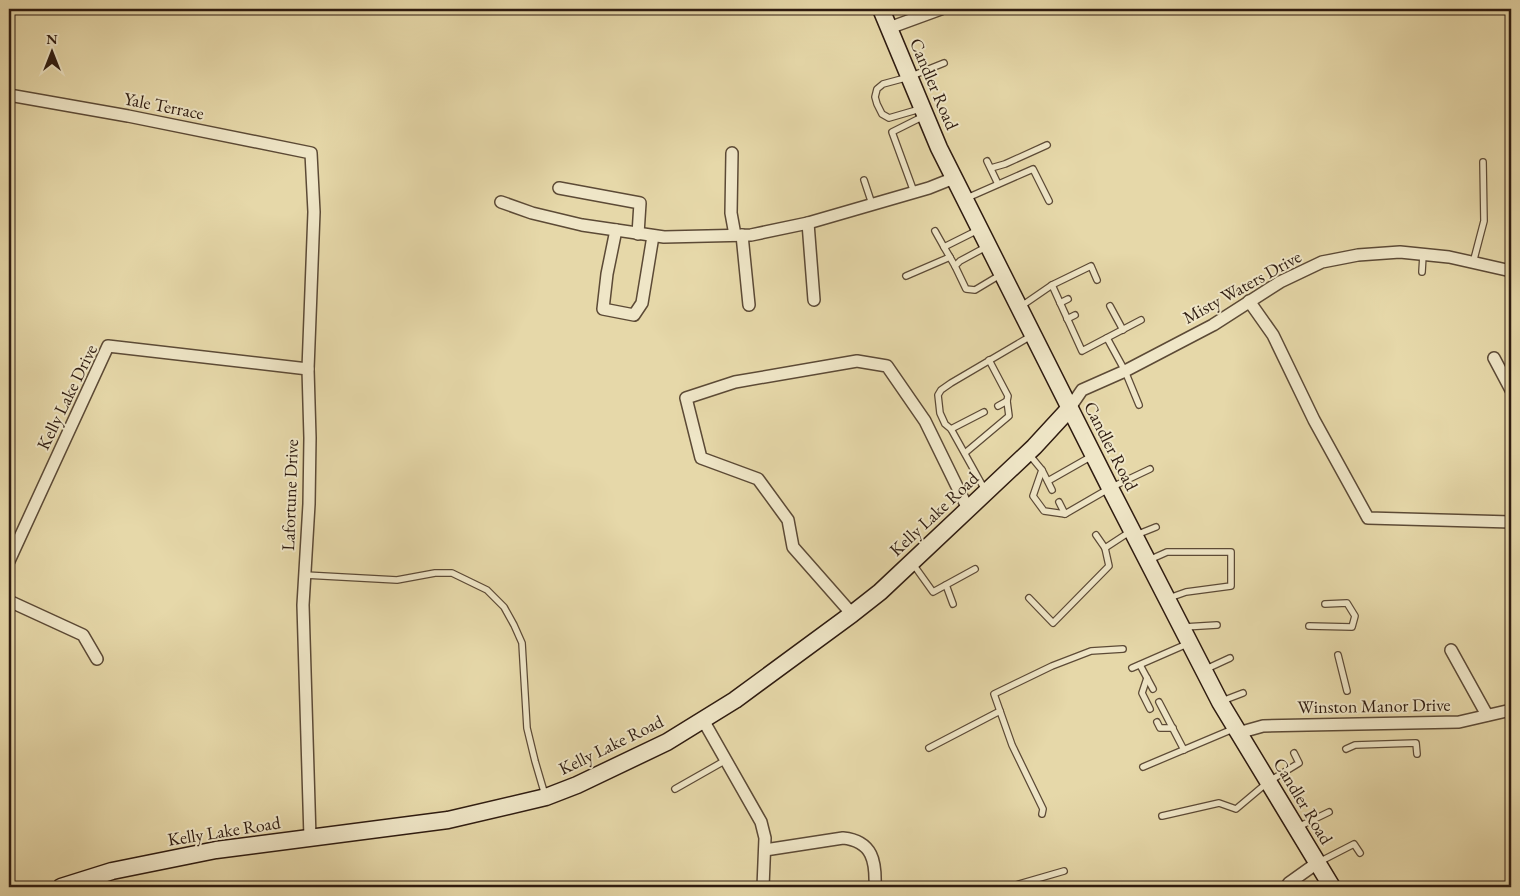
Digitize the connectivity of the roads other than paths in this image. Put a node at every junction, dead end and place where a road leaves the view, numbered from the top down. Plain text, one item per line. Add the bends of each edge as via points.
1 (881, 9) edge
2 (941, 9) edge
3 (889, 28) junction
4 (944, 63) dead end
5 (909, 77) junction
6 (9, 95) edge
7 (924, 112) junction
8 (1047, 145) dead end
9 (312, 153) joint
10 (732, 153) dead end
11 (987, 161) dead end
12 (1483, 162) dead end
13 (991, 168) junction
14 (954, 178) junction
15 (864, 180) dead end
16 (998, 184) junction
17 (559, 188) dead end
18 (914, 192) junction
19 (964, 199) junction
20 (1048, 200) dead end
21 (501, 202) dead end
22 (872, 204) junction
23 (808, 223) junction
24 (616, 230) junction
25 (980, 230) junction
26 (936, 231) dead end
27 (638, 234) junction
28 (739, 235) junction
29 (653, 236) junction
30 (988, 246) junction
31 (944, 247) junction
32 (1423, 255) junction
33 (950, 257) junction
34 (1474, 263) junction
35 (955, 266) junction
36 (1511, 271) edge
37 (1422, 272) dead end
38 (1002, 274) junction
39 (906, 276) dead end
40 (1098, 280) dead end
41 (1052, 285) junction
42 (1068, 299) dead end
43 (814, 300) dead end
44 (1250, 301) junction
45 (1060, 303) junction
46 (750, 305) dead end
47 (1110, 306) dead end
48 (1018, 308) junction
49 (1075, 316) dead end
50 (1068, 319) junction
51 (1141, 320) dead end
52 (1122, 330) junction
53 (1032, 335) junction
54 (1108, 338) junction
55 (1494, 358) dead end
56 (989, 360) junction
57 (308, 369) junction
58 (1125, 371) junction
59 (1511, 390) edge
60 (1007, 401) junction
61 (1140, 405) dead end
62 (998, 406) dead end
63 (1069, 408) junction
64 (984, 412) dead end
65 (951, 429) junction
66 (965, 453) junction
67 (1028, 453) junction
68 (1093, 455) junction
69 (1150, 469) dead end
70 (1042, 470) junction
71 (1048, 481) junction
72 (1110, 488) junction
73 (1052, 490) dead end
74 (986, 492) junction
75 (1059, 502) dead end
76 (968, 509) junction
77 (1065, 514) junction
78 (1511, 522) edge
79 (1156, 527) dead end
80 (1133, 533) junction
81 (1096, 535) dead end
82 (1106, 548) junction
83 (9, 561) edge
84 (1148, 561) junction
85 (911, 562) junction
86 (975, 569) dead end
87 (305, 575) junction
88 (946, 585) junction
89 (1029, 598) dead end
90 (1167, 599) junction
91 (9, 601) edge
92 (953, 604) dead end
93 (1325, 604) dead end
94 (852, 614) junction
95 (1217, 625) dead end
96 (1309, 626) dead end
97 (1182, 628) junction
98 (1190, 643) junction
99 (1122, 649) dead end
100 (1451, 650) dead end
101 (1338, 654) dead end
102 (1230, 658) dead end
103 (97, 659) dead end
104 (1140, 665) junction
105 (1132, 668) dead end
106 (1204, 670) junction
107 (1147, 678) junction
108 (1153, 689) dead end
109 (1346, 691) dead end
110 (1243, 693) dead end
111 (1159, 702) dead end
112 (1220, 702) junction
113 (1150, 710) dead end
114 (1511, 710) edge
115 (1000, 711) junction
116 (1487, 715) junction
117 (702, 720) junction
118 (1157, 722) dead end
119 (1172, 728) junction
120 (1237, 730) junction
121 (929, 748) dead end
122 (1346, 749) dead end
123 (1184, 750) junction
124 (1294, 753) dead end
125 (1417, 754) dead end
126 (726, 760) junction
127 (1143, 767) dead end
128 (1268, 782) junction
129 (675, 788) dead end
130 (546, 797) junction
131 (1329, 812) dead end
132 (1042, 814) dead end
133 (1162, 816) dead end
134 (1296, 828) junction
135 (310, 838) junction
136 (764, 850) junction
137 (1360, 853) dead end
138 (1317, 863) junction
139 (1064, 872) dead end
140 (61, 887) edge
141 (763, 887) edge
142 (875, 887) edge
143 (1009, 887) edge
144 (1286, 887) edge
145 (1332, 887) edge

1 - 3 street, Candler Road
2 - 3 street
3 - 5 street, Candler Road
4 - 5 lane
5 - 7 street, Candler Road
5 - 7 lane via 883,84 877,89 877,104 882,114 889,118
6 - 9 street, Yale Terrace
7 - 14 street, Candler Road
7 - 18 lane via 892,132
8 - 13 lane
9 - 57 street, Lafortune Drive via 314,212
10 - 28 street via 732,213
11 - 13 lane
12 - 34 lane via 1484,221
13 - 16 lane
14 - 18 street
14 - 19 street, Candler Road
15 - 22 lane
16 - 19 lane
16 - 20 lane via 1033,169
17 - 27 street via 640,203
18 - 22 street
19 - 25 street, Candler Road
21 - 24 street via 532,213
22 - 23 street
23 - 28 street
23 - 43 street
24 - 27 street
24 - 29 street via 603,309 634,315 642,303
25 - 30 street, Candler Road
25 - 31 lane
26 - 31 lane
27 - 29 street
28 - 29 street
28 - 46 street
30 - 35 lane via 960,260
30 - 38 street, Candler Road
31 - 33 lane
32 - 34 street, Misty Waters Drive
32 - 37 lane
32 - 44 street, Misty Waters Drive via 1400,252 1322,262
33 - 35 lane
33 - 39 lane
34 - 36 street, Misty Waters Drive
35 - 38 lane via 966,289 970,290
38 - 48 street, Candler Road
40 - 41 lane via 1090,266
41 - 45 lane
41 - 48 lane
42 - 45 lane
44 - 58 street, Misty Waters Drive
44 - 78 street via 1273,335 1314,420 1368,518
45 - 50 lane
47 - 52 lane
48 - 53 street, Candler Road
49 - 50 lane
50 - 54 lane via 1082,351
51 - 52 lane
52 - 54 lane
53 - 56 lane
53 - 63 street, Candler Road
54 - 58 lane
55 - 59 street
56 - 60 lane via 1008,396
56 - 65 lane via 951,383 938,395 940,413
57 - 83 street, Kelly Lake Drive via 108,346
57 - 87 street, Lafortune Drive via 310,438
58 - 61 lane
58 - 63 street, Misty Waters Drive via 1082,390
60 - 62 lane
60 - 66 lane via 1009,416
63 - 67 street, Kelly Lake Road
63 - 68 street, Candler Road
64 - 65 lane
65 - 66 lane
66 - 74 lane
67 - 70 lane
67 - 74 street, Kelly Lake Road
68 - 71 lane
68 - 72 street, Candler Road
69 - 72 lane
70 - 71 lane
70 - 77 lane via 1033,496 1044,511
71 - 73 lane
72 - 77 lane
72 - 80 street, Candler Road
74 - 76 street, Kelly Lake Road
75 - 77 lane
76 - 85 street, Kelly Lake Road
76 - 94 street via 925,420 887,366 857,361 735,382 686,398 701,458 758,479 788,520 793,547
79 - 80 lane
80 - 82 lane
80 - 84 street, Candler Road
81 - 82 lane
82 - 89 lane via 1109,566 1053,623
84 - 90 street, Candler Road
84 - 90 lane via 1167,552 1231,552 1231,586 1186,592
85 - 88 lane via 933,592
85 - 94 street, Kelly Lake Road
86 - 88 lane
87 - 130 lane via 397,580 452,573 487,590 504,607 522,643 527,728
87 - 135 street, Lafortune Drive via 303,605
88 - 92 lane
90 - 97 street, Candler Road
91 - 103 street via 83,636
93 - 96 lane via 1346,603 1354,616 1352,627
94 - 117 street, Kelly Lake Road via 735,700
95 - 97 lane
97 - 98 street, Candler Road
98 - 104 lane
98 - 106 street, Candler Road
99 - 115 lane via 1091,651 994,694
100 - 116 street
101 - 109 lane
102 - 106 lane
104 - 105 lane
104 - 107 lane
106 - 112 street, Candler Road
107 - 108 lane
107 - 113 lane via 1142,693
110 - 112 lane
111 - 119 lane
112 - 120 street, Candler Road
114 - 116 street, Winston Manor Drive
115 - 121 lane
115 - 132 lane via 1012,745 1043,809
116 - 120 street, Winston Manor Drive via 1459,722 1263,726
117 - 126 street
117 - 130 street, Kelly Lake Road via 667,742 577,786
118 - 119 lane via 1160,728
119 - 123 lane
120 - 123 lane
120 - 128 street, Candler Road
122 - 125 lane via 1355,745 1416,743
123 - 127 lane
124 - 128 lane via 1299,763
126 - 129 lane
126 - 136 street via 761,822
128 - 133 lane via 1236,809 1219,803
128 - 134 street, Candler Road
130 - 135 street, Kelly Lake Road via 448,820
131 - 134 lane
134 - 138 street, Candler Road
135 - 140 street, Kelly Lake Road via 169,859 112,871
136 - 141 street
136 - 142 street via 854,839 871,855 876,869
137 - 138 lane via 1354,844
138 - 144 street
138 - 145 street, Candler Road
139 - 143 lane

